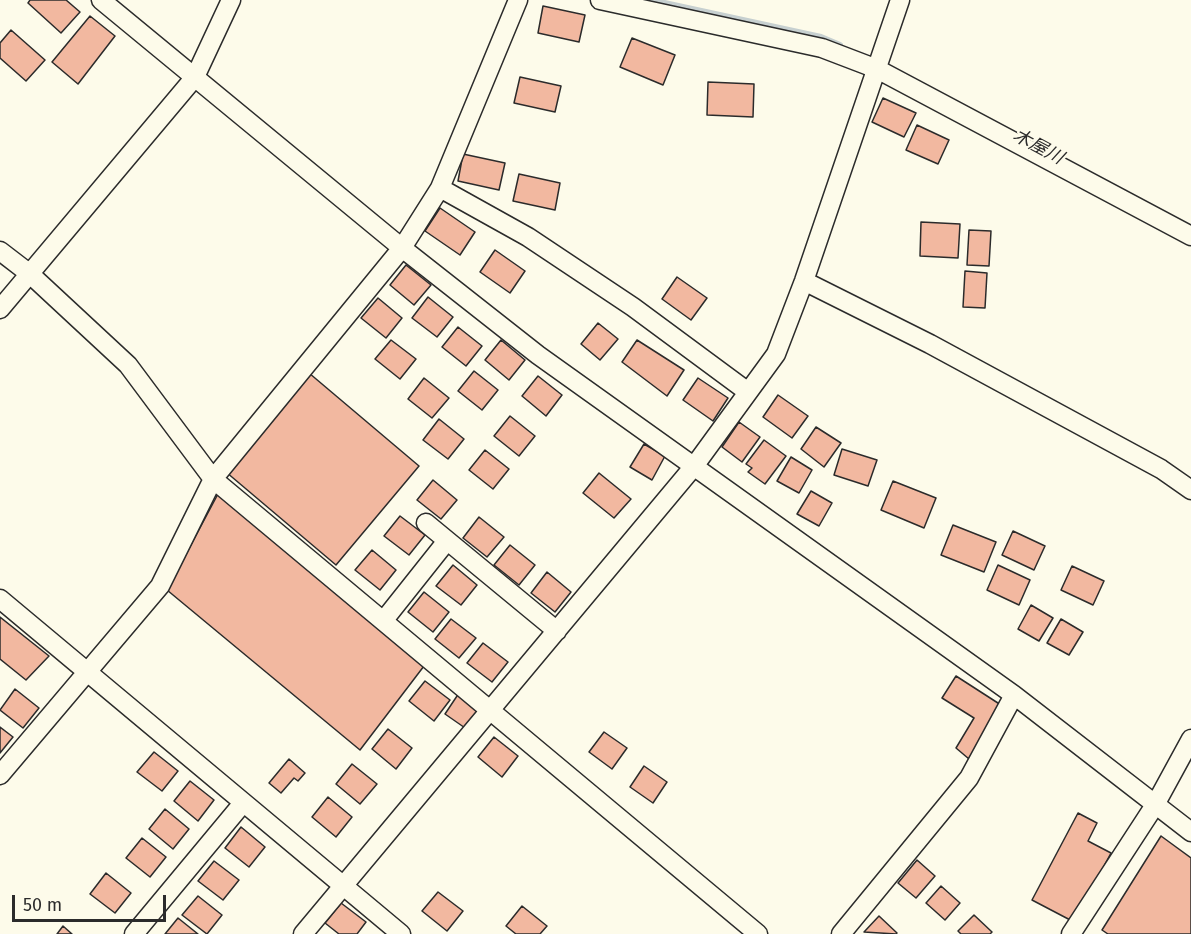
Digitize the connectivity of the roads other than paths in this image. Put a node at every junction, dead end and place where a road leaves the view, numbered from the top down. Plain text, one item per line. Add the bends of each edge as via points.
1 (101, 0) edge
2 (231, 0) edge
3 (518, 0) edge
4 (600, 0) edge
5 (900, 0) edge
6 (877, 69) junction
7 (195, 77) junction
8 (440, 188) junction
9 (1191, 236) edge
10 (402, 248) junction
11 (0, 251) edge
12 (30, 274) junction
13 (804, 281) junction
14 (0, 309) edge
15 (748, 392) junction
16 (695, 465) junction
17 (213, 479) junction
18 (1191, 490) edge
19 (426, 523) dead end
20 (446, 542) junction
21 (0, 599) edge
22 (384, 620) junction
23 (557, 631) junction
24 (86, 673) junction
25 (1014, 695) junction
26 (492, 709) junction
27 (1191, 739) edge
28 (0, 775) edge
29 (243, 803) junction
30 (1155, 805) junction
31 (1191, 832) edge
32 (343, 885) junction
33 (134, 934) edge
34 (303, 934) edge
35 (401, 934) edge
36 (758, 934) edge
37 (842, 934) edge
38 (1071, 934) edge

1 - 7 street
2 - 7 street
3 - 8 street
4 - 6 street via 822,48
5 - 6 street
6 - 9 street
6 - 13 street
7 - 10 street
7 - 12 street
8 - 10 street
8 - 15 street via 528,237 633,307
10 - 16 street via 538,355
10 - 17 street
11 - 12 street
12 - 14 street
12 - 17 street via 128,364
13 - 15 street via 776,354
13 - 18 street via 930,344
15 - 16 street
16 - 23 street
16 - 25 street
17 - 22 street
17 - 24 street via 160,586
19 - 20 street
20 - 22 street
20 - 23 street
21 - 24 street
22 - 26 street
23 - 26 street
24 - 28 street
24 - 29 street
25 - 30 street
25 - 37 street via 969,778
26 - 32 street
26 - 36 street
27 - 30 street
29 - 32 street
29 - 33 street
30 - 31 street
30 - 38 street
32 - 34 street
32 - 35 street

